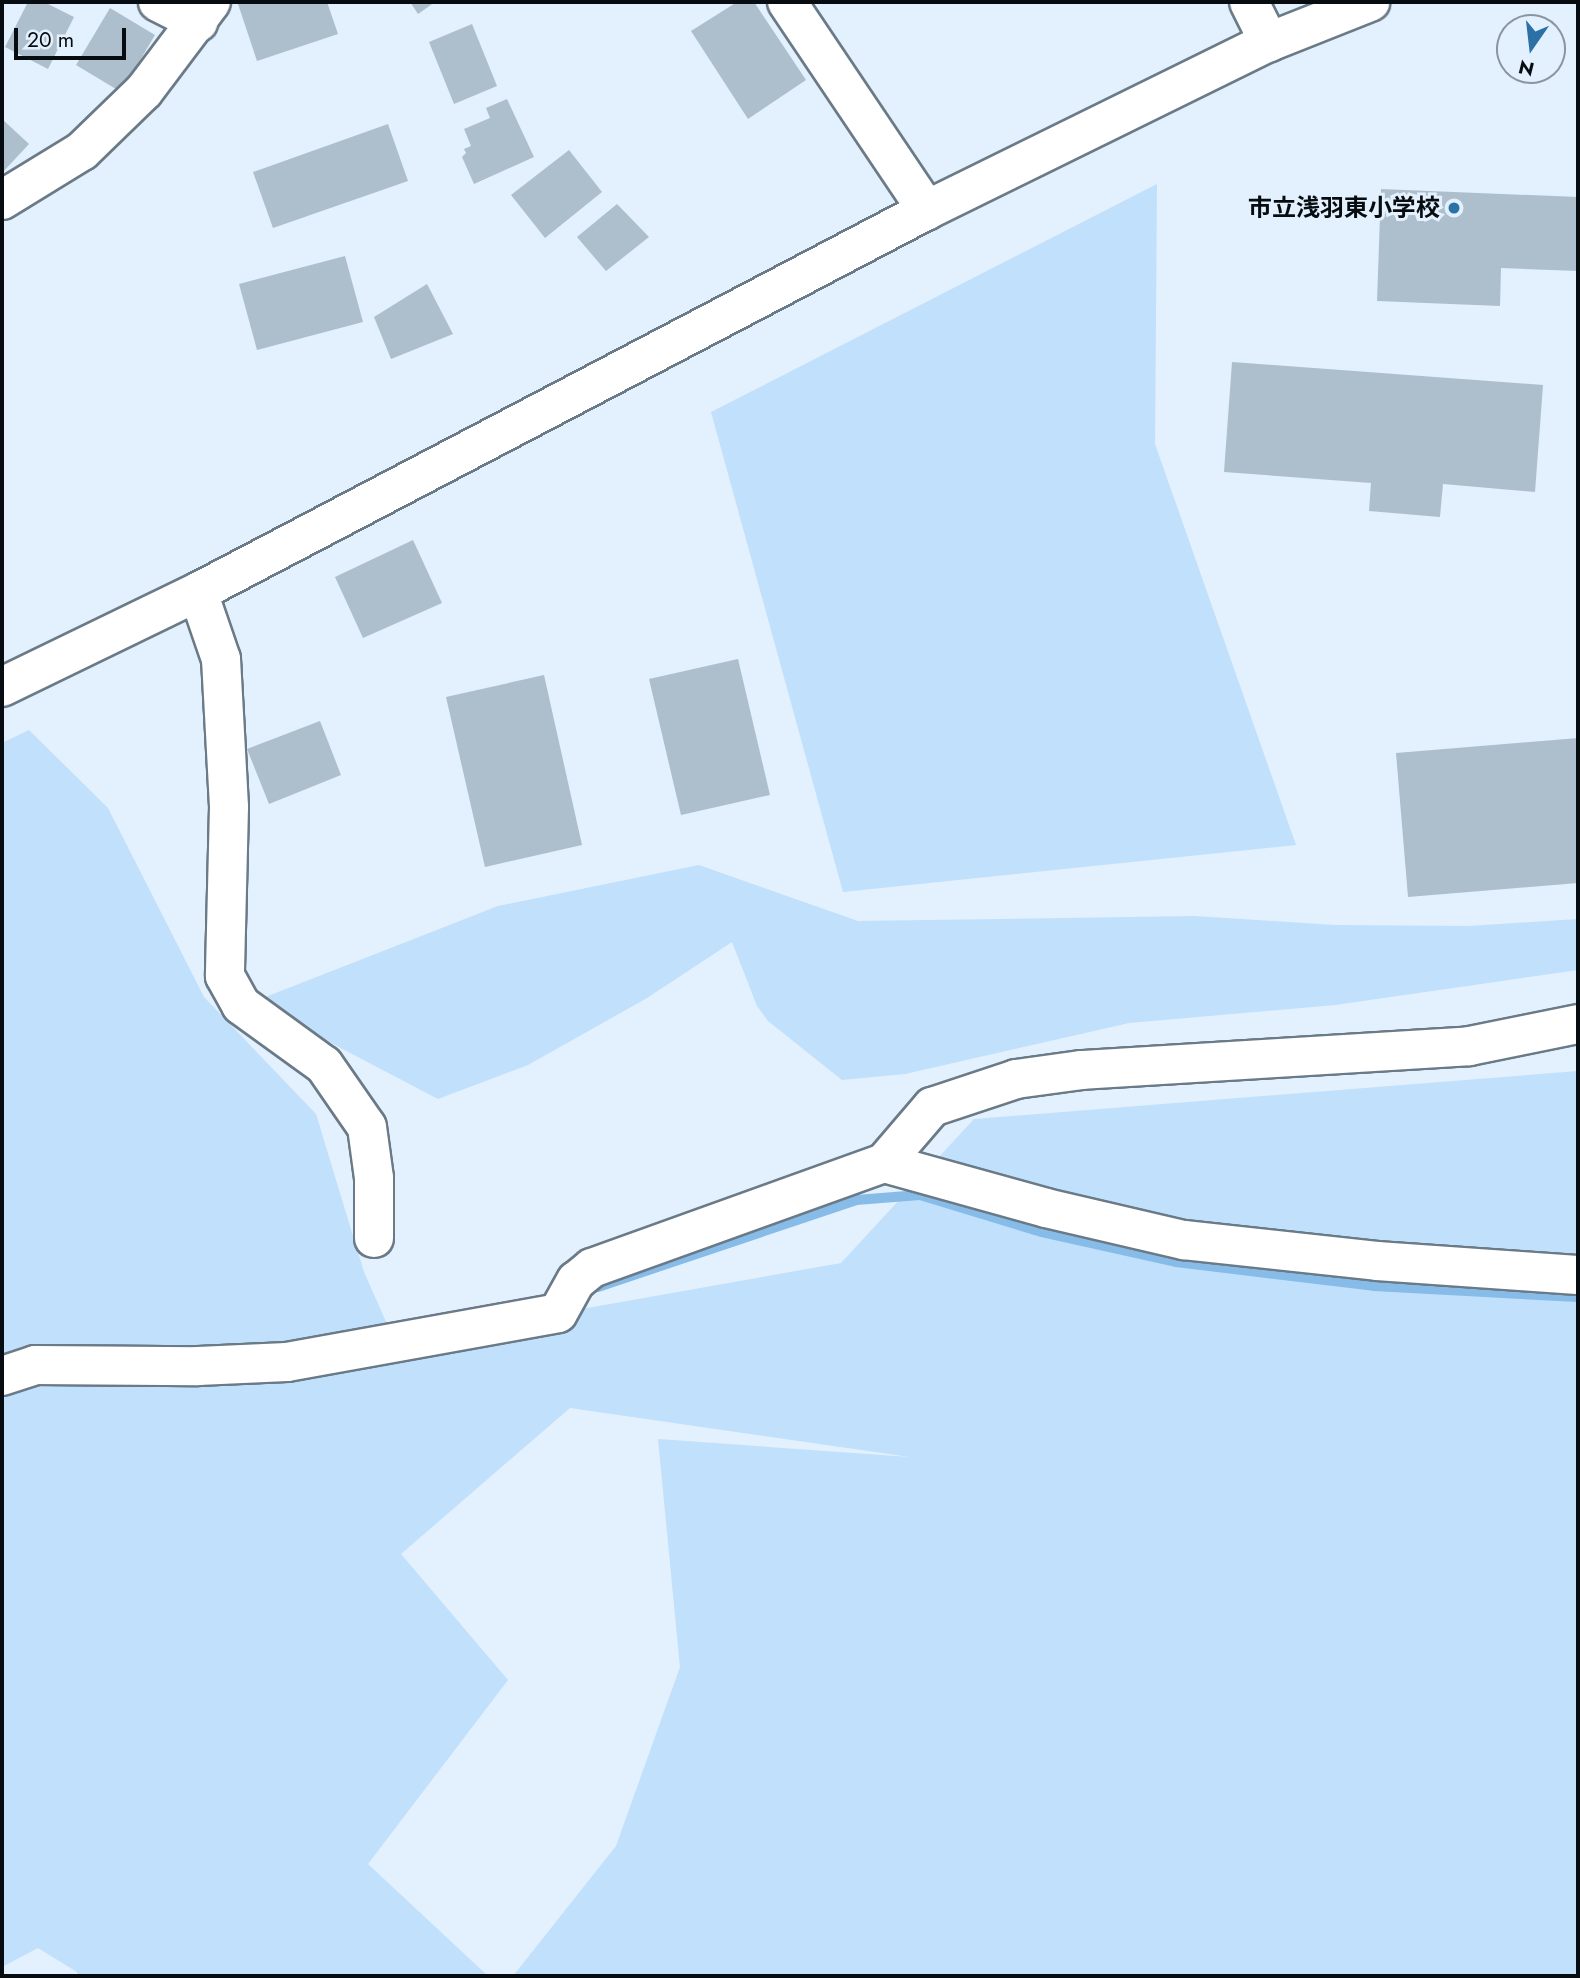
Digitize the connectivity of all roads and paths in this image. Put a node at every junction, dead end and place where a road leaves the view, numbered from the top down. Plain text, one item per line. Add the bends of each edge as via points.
1 (158, 2) edge
2 (788, 2) edge
3 (1249, 2) edge
4 (1370, 2) edge
5 (204, 12) edge
6 (1269, 42) junction
7 (2, 200) edge
8 (927, 210) junction
9 (198, 592) junction
10 (2, 687) edge
11 (1578, 1024) edge
12 (884, 1163) junction
13 (374, 1238) dead end
14 (1578, 1275) edge
15 (2, 1376) edge

1 - 5 street
2 - 8 street
3 - 6 street
4 - 6 street
5 - 7 street via 144,91 82,151
6 - 8 street
8 - 9 street
9 - 10 street
9 - 13 street via 221,659 229,807 225,976 241,1005 324,1065 367,1127 374,1178
11 - 12 street via 1469,1046 1082,1070 1016,1079 932,1107
12 - 14 street via 1184,1240 1377,1261
12 - 15 street via 592,1268 576,1281 558,1313 287,1362 35,1365

